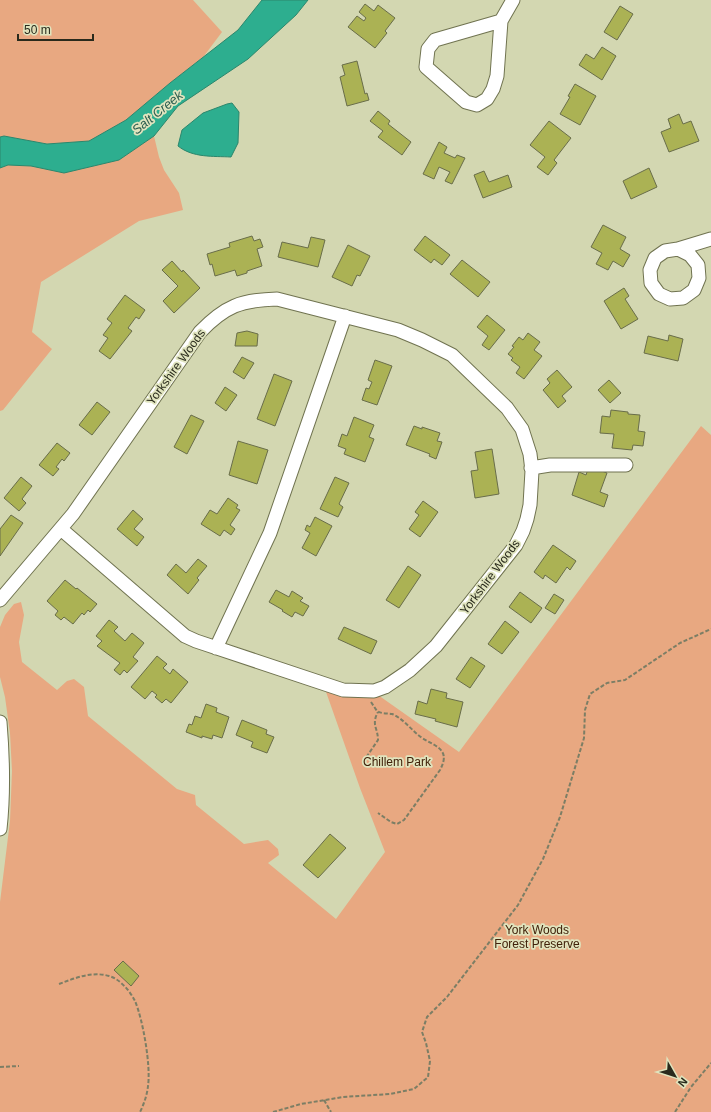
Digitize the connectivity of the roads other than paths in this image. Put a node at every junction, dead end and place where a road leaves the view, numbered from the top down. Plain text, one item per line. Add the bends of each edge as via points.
1 (513, 0) edge
2 (501, 21) junction
3 (711, 239) edge
4 (678, 250) dead end
5 (345, 316) junction
6 (626, 465) dead end
7 (532, 468) junction
8 (61, 529) junction
9 (0, 600) edge
10 (216, 648) junction
11 (0, 722) edge
12 (0, 829) edge

1 - 2 street
2 - 2 street via 435,40 428,49 426,67 466,102 477,105 486,99 493,89
3 - 4 street
5 - 7 street, Yorkshire Woods via 398,330 452,355 516,419 526,440
5 - 8 street, Yorkshire Woods via 276,300 244,302 220,313 200,332
5 - 10 street via 270,533
6 - 7 street via 550,465
7 - 10 street, Yorkshire Woods via 530,505 516,545 436,646 410,670 385,687 368,692 343,690
8 - 9 street, Yorkshire Woods
8 - 10 street, Yorkshire Woods via 185,636
11 - 12 street via 3,786

